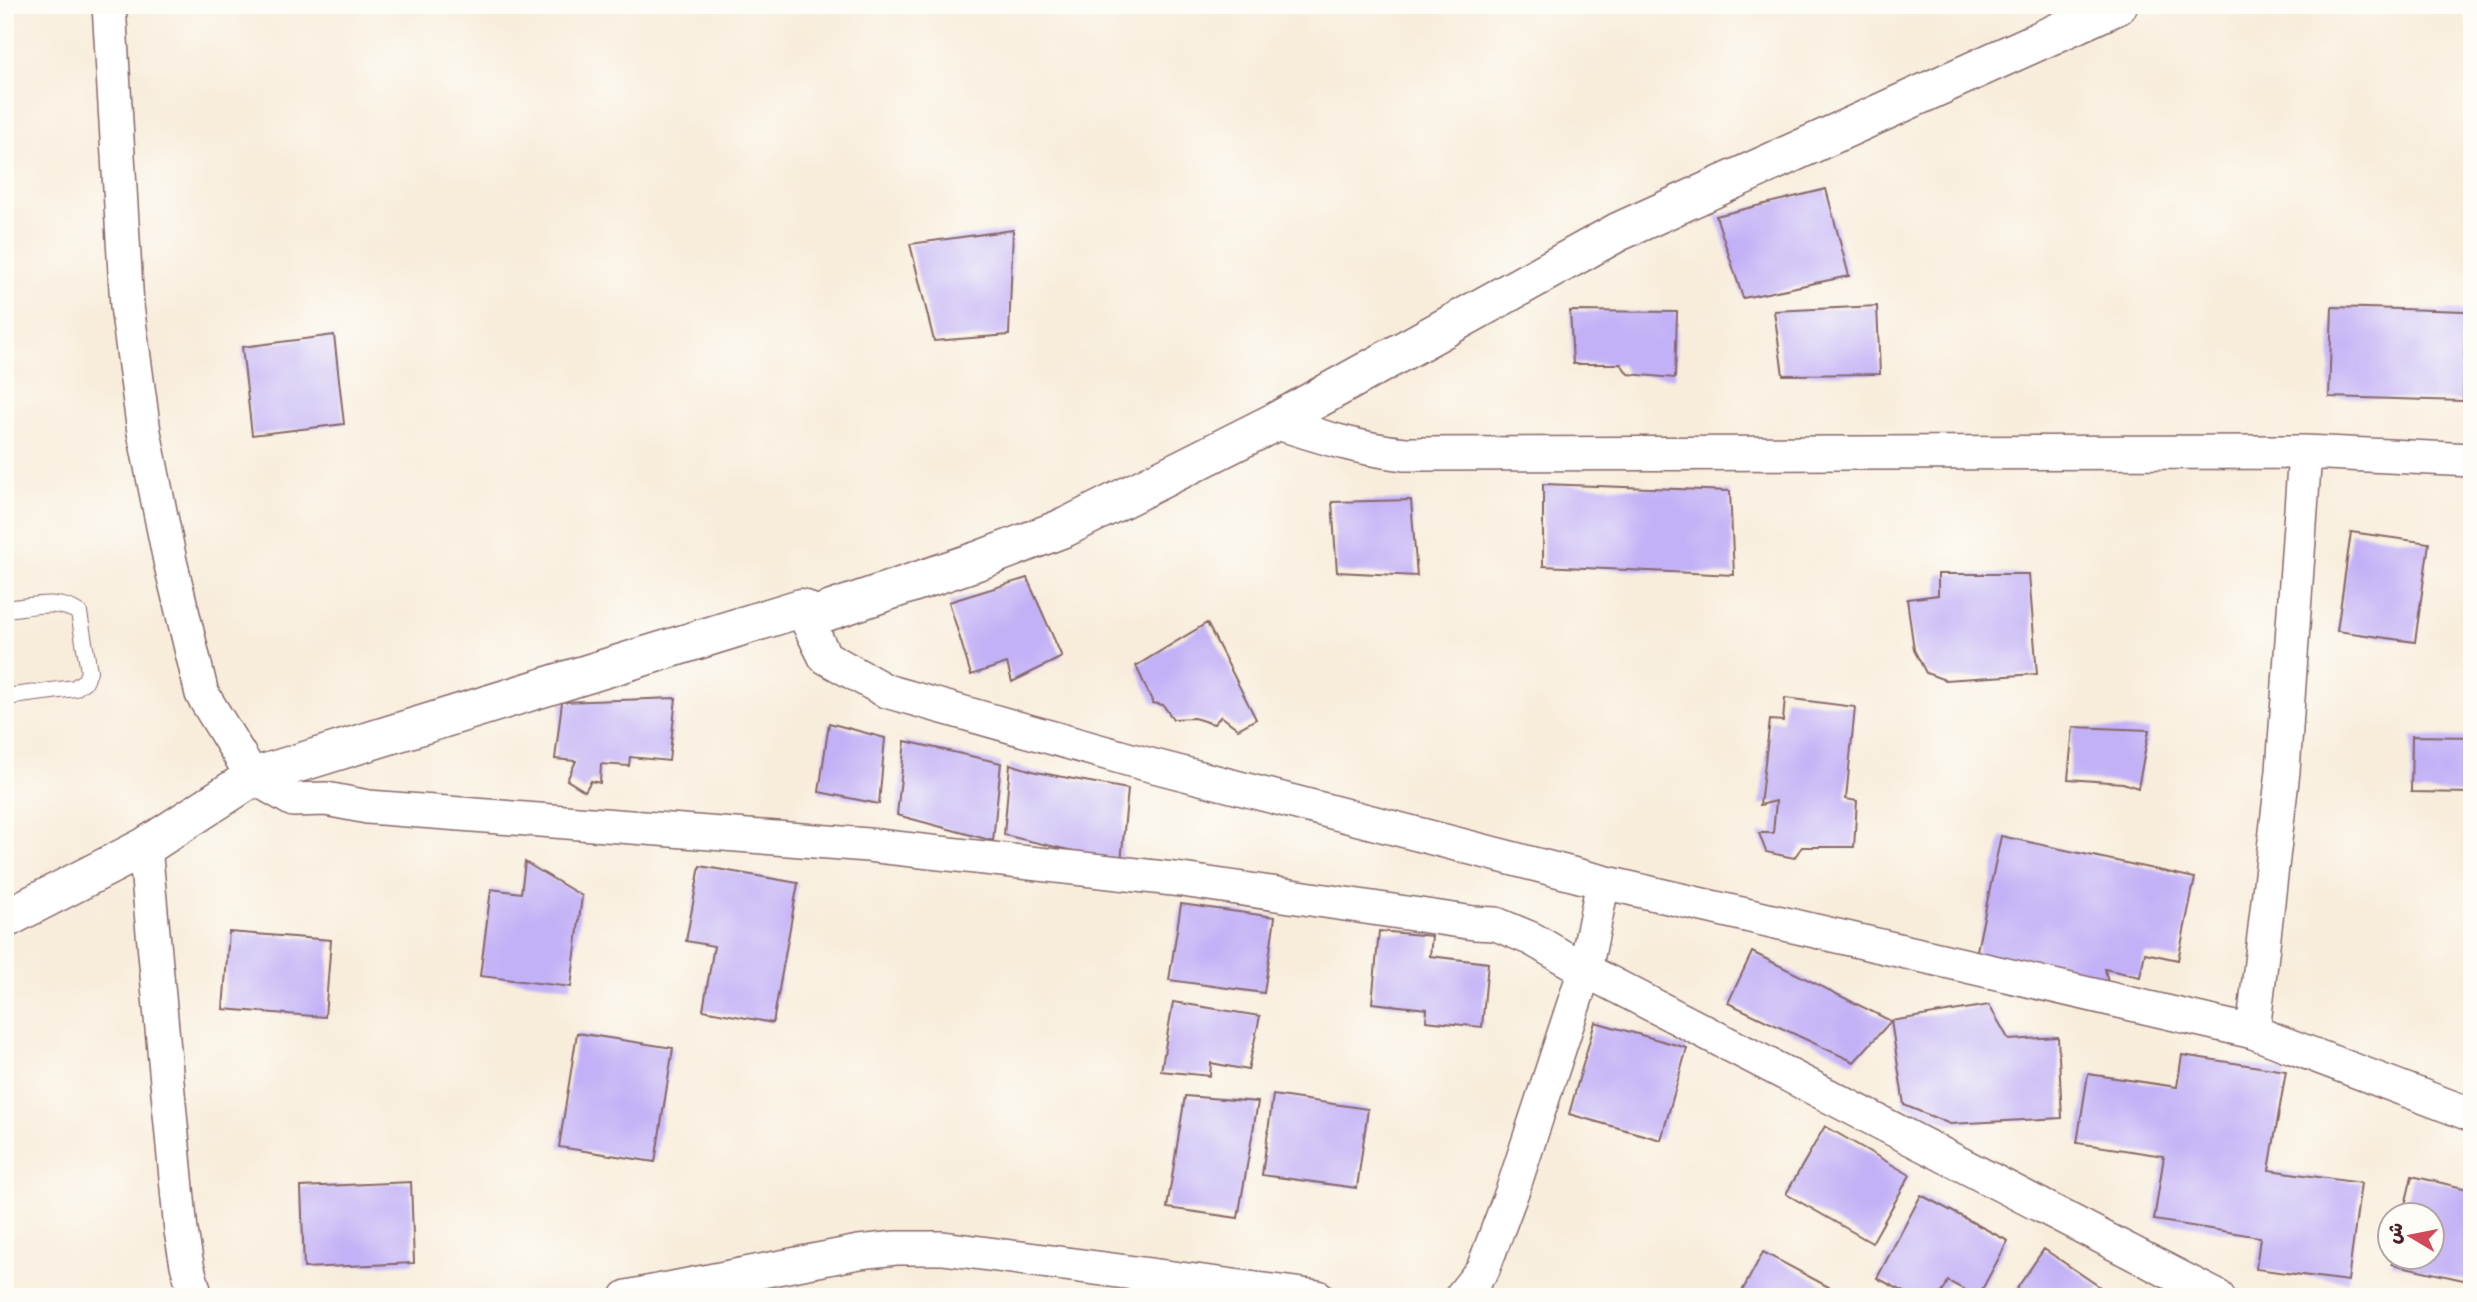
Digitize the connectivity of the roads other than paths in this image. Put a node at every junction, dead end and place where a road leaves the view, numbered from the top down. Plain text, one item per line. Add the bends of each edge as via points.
1 (109, 5) edge
2 (2118, 5) edge
3 (1275, 422) junction
4 (2305, 452) junction
5 (2472, 460) edge
6 (801, 608) junction
7 (5, 609) edge
8 (5, 697) edge
9 (253, 777) junction
10 (145, 847) junction
11 (1603, 882) junction
12 (5, 919) edge
13 (1585, 970) junction
14 (2253, 1031) junction
15 (2472, 1115) edge
16 (196, 1297) edge
17 (627, 1297) edge
18 (1318, 1297) edge
19 (1461, 1297) edge
20 (2218, 1297) edge

1 - 9 street via 127,306 144,432 202,694
2 - 3 street via 1618,232
3 - 4 street via 1356,447 1405,454
3 - 6 street via 1066,527 814,617
4 - 5 street
4 - 14 street via 2283,771
6 - 9 street
6 - 11 street via 825,657 886,691 1131,760
7 - 8 lane via 69,605 79,613 89,671 75,688
9 - 10 street
9 - 13 street via 293,800 327,799 368,807 868,845 1182,880 1496,924
10 - 12 street
10 - 16 street via 181,1231
11 - 13 street
11 - 14 street
13 - 19 street via 1483,1269
13 - 20 street
14 - 15 street
17 - 18 street via 896,1248 943,1248

